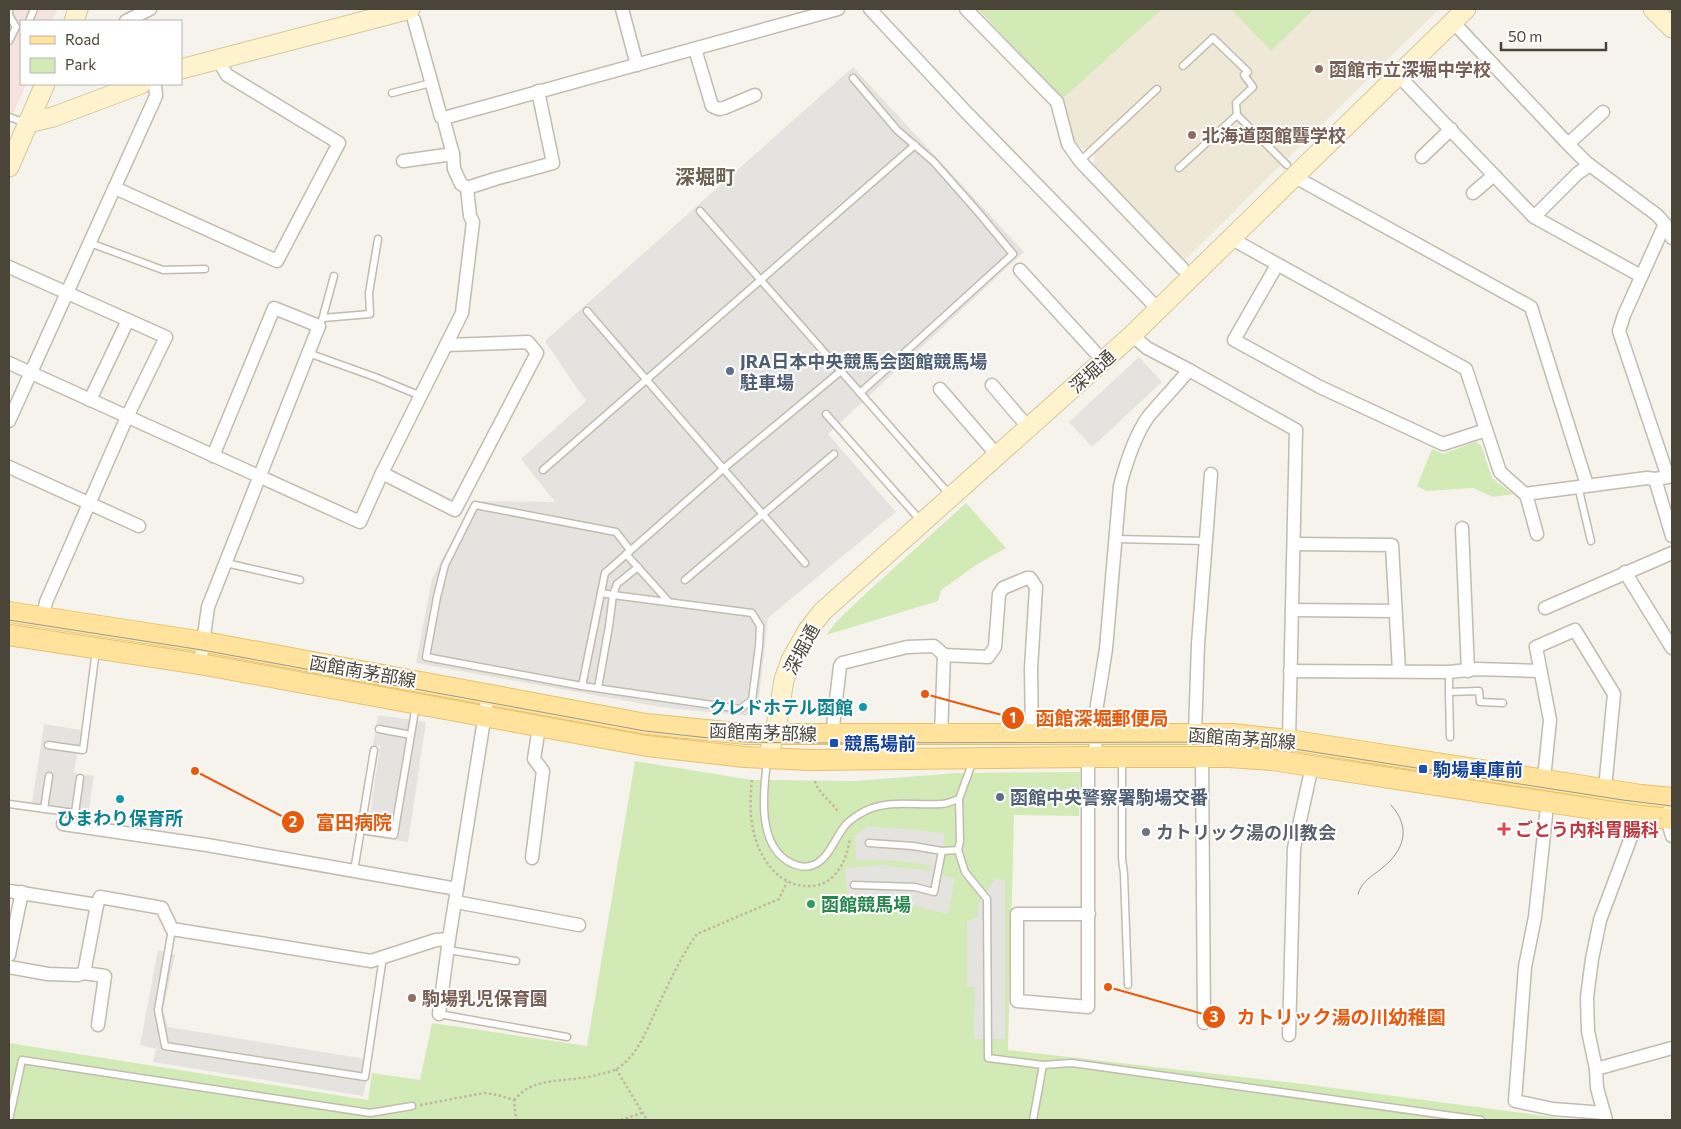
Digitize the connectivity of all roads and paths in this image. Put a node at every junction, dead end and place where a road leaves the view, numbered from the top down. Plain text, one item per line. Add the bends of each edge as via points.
1 (10, 9) edge
2 (150, 9) edge
3 (622, 9) edge
4 (838, 9) edge
5 (870, 9) edge
6 (966, 9) edge
7 (1653, 9) edge
8 (412, 15) edge
9 (1460, 15) edge
10 (128, 20) edge
11 (19, 27) edge
12 (1672, 28) edge
13 (9, 41) edge
14 (695, 49) junction
15 (218, 60) junction
16 (637, 65) junction
17 (1183, 66) dead end
18 (182, 69) edge
19 (1398, 75) junction
20 (853, 78) dead end
21 (431, 83) junction
22 (46, 85) edge
23 (138, 85) edge
24 (155, 85) edge
25 (1157, 89) dead end
26 (538, 91) junction
27 (392, 93) dead end
28 (755, 95) dead end
29 (1603, 112) dead end
30 (1236, 115) junction
31 (9, 117) edge
32 (444, 118) junction
33 (28, 123) junction
34 (1451, 129) junction
35 (1568, 144) junction
36 (914, 145) junction
37 (453, 154) junction
38 (1422, 157) dead end
39 (403, 161) dead end
40 (1080, 161) junction
41 (1590, 165) junction
42 (9, 167) edge
43 (1179, 168) dead end
44 (1291, 171) junction
45 (1494, 175) junction
46 (115, 188) junction
47 (467, 188) junction
48 (1474, 193) dead end
49 (700, 211) dead end
50 (1534, 217) junction
51 (1665, 224) junction
52 (1672, 238) edge
53 (378, 239) dead end
54 (1232, 239) junction
55 (90, 243) junction
56 (1277, 264) junction
57 (9, 267) edge
58 (1182, 268) dead end
59 (205, 269) dead end
60 (1020, 270) dead end
61 (334, 276) dead end
62 (1642, 276) junction
63 (761, 280) junction
64 (68, 293) junction
65 (1159, 310) junction
66 (587, 311) dead end
67 (128, 320) junction
68 (321, 322) junction
69 (1132, 335) junction
70 (446, 345) junction
71 (1095, 352) dead end
72 (308, 353) junction
73 (9, 363) edge
74 (1189, 370) junction
75 (840, 371) junction
76 (30, 373) junction
77 (646, 380) junction
78 (992, 385) dead end
79 (940, 389) dead end
80 (860, 393) junction
81 (421, 396) junction
82 (810, 396) junction
83 (90, 400) junction
84 (815, 402) dead end
85 (826, 414) dead end
86 (127, 417) junction
87 (1022, 419) dead end
88 (9, 421) edge
89 (1486, 430) junction
90 (990, 447) dead end
91 (834, 454) dead end
92 (213, 456) junction
93 (9, 468) edge
94 (723, 469) junction
95 (543, 470) dead end
96 (382, 473) junction
97 (1211, 474) dead end
98 (260, 477) junction
99 (1665, 477) edge
100 (1583, 486) junction
101 (1526, 494) junction
102 (951, 496) junction
103 (90, 504) junction
104 (762, 514) junction
105 (922, 522) junction
106 (139, 526) dead end
107 (1462, 528) dead end
108 (1537, 534) dead end
109 (1672, 536) edge
110 (1116, 539) junction
111 (1206, 541) junction
112 (1591, 541) dead end
113 (1294, 544) junction
114 (628, 552) junction
115 (1672, 553) edge
116 (226, 563) junction
117 (804, 563) dead end
118 (638, 567) junction
119 (1625, 572) junction
120 (300, 580) dead end
121 (685, 580) dead end
122 (601, 593) junction
123 (613, 595) junction
124 (669, 602) junction
125 (1546, 608) dead end
126 (1292, 610) junction
127 (1395, 611) junction
128 (9, 612) edge
129 (43, 617) junction
130 (9, 635) edge
131 (204, 642) junction
132 (1672, 648) edge
133 (97, 649) junction
134 (944, 655) junction
135 (200, 664) junction
136 (1290, 670) junction
137 (1399, 671) junction
138 (1468, 671) junction
139 (1540, 671) junction
140 (1448, 672) junction
141 (582, 686) junction
142 (598, 688) junction
143 (1449, 692) junction
144 (488, 694) junction
145 (416, 703) junction
146 (1503, 703) dead end
147 (484, 717) junction
148 (538, 727) junction
149 (379, 729) dead end
150 (1032, 734) junction
151 (1096, 734) junction
152 (1195, 734) junction
153 (411, 735) junction
154 (773, 735) junction
155 (832, 735) junction
156 (941, 735) junction
157 (1450, 737) dead end
158 (1289, 740) junction
159 (48, 745) dead end
160 (374, 750) dead end
161 (1092, 757) junction
162 (1122, 757) junction
163 (1202, 757) junction
164 (768, 758) junction
165 (974, 758) junction
166 (1312, 766) junction
167 (1545, 768) dead end
168 (50, 776) dead end
169 (80, 778) dead end
170 (1606, 778) dead end
171 (814, 781) dead end
172 (959, 799) junction
173 (9, 804) edge
174 (44, 809) junction
175 (839, 813) dead end
176 (1546, 814) dead end
177 (1671, 814) edge
178 (1639, 816) junction
179 (63, 824) dead end
180 (361, 830) junction
181 (869, 843) dead end
182 (958, 850) junction
183 (942, 851) junction
184 (532, 858) dead end
185 (354, 871) junction
186 (787, 882) dead end
187 (854, 885) dead end
188 (9, 891) edge
189 (22, 892) junction
190 (456, 895) junction
191 (97, 905) junction
192 (1088, 914) junction
193 (579, 925) dead end
194 (172, 929) junction
195 (449, 945) junction
196 (9, 956) edge
197 (384, 957) junction
198 (516, 961) dead end
199 (9, 967) edge
200 (84, 973) junction
201 (1128, 985) dead end
202 (439, 1014) joint
203 (1204, 1023) dead end
204 (98, 1025) dead end
205 (1289, 1035) dead end
206 (566, 1037) dead end
207 (1672, 1048) edge
208 (1043, 1065) junction
209 (616, 1069) junction
210 (1596, 1069) junction
211 (514, 1100) junction
212 (412, 1106) joint
213 (642, 1114) junction
214 (1605, 1116) edge
215 (9, 1120) edge
216 (516, 1120) edge
217 (621, 1120) edge
218 (647, 1120) edge
219 (1033, 1120) edge
220 (1481, 1120) edge

1 - 11 lane via 9,15
2 - 10 street
3 - 16 street
4 - 14 street
5 - 65 street
6 - 40 street via 1056,102 1068,144
7 - 12 street
8 - 15 street
8 - 21 street
9 - 19 street, 深堀通
9 - 35 street
11 - 13 lane
14 - 16 street
14 - 28 street via 712,106 724,108
15 - 18 street
15 - 46 street via 226,75 339,143 277,261
16 - 26 street
17 - 30 lane via 1213,38 1248,72 1244,75 1253,87 1236,103
19 - 34 street
19 - 44 street, 深堀通
20 - 36 lane
21 - 27 lane
21 - 32 street
22 - 33 street
23 - 33 street
24 - 46 street via 156,96
25 - 40 lane
26 - 32 street
26 - 47 street via 553,163
29 - 35 street
30 - 43 lane
30 - 44 lane
31 - 33 lane
32 - 37 street
33 - 42 street
34 - 38 street
34 - 45 street
35 - 41 street
36 - 63 lane
36 - 80 lane via 934,162 1014,254
37 - 39 street
37 - 47 street via 454,169 461,184
40 - 58 street
41 - 50 street
41 - 51 street
44 - 54 street, 深堀通
44 - 100 street via 1531,307
45 - 48 street
45 - 50 street
46 - 55 street
47 - 70 street via 472,222 462,314
49 - 63 lane
50 - 62 street
51 - 52 street
51 - 62 street
53 - 68 lane via 369,293 370,314
54 - 56 street
54 - 65 street, 深堀通
55 - 59 lane via 163,270
55 - 64 street
56 - 89 street via 1466,368
56 - 89 street via 1234,340 1320,387 1443,444
57 - 64 street
60 - 71 street
61 - 68 lane
62 - 99 street via 1619,331
63 - 75 lane
63 - 77 lane
64 - 67 street
64 - 76 street
65 - 69 street, 深堀通
66 - 77 lane
67 - 83 street
67 - 86 street via 166,337
68 - 72 street
68 - 92 street via 274,308
69 - 74 street via 1147,348
69 - 102 street, 深堀通
70 - 81 street
70 - 96 street via 528,342 537,353 455,510
72 - 81 lane
72 - 98 street
73 - 76 street
74 - 110 street via 1138,434 1120,486
74 - 113 street via 1296,430
75 - 80 lane
75 - 82 lane
76 - 83 street
76 - 88 street
77 - 94 lane
77 - 95 lane
78 - 87 street
79 - 90 street
80 - 102 lane
81 - 96 street
82 - 84 lane
82 - 94 lane
83 - 86 street
85 - 105 lane
86 - 92 street
86 - 103 street
89 - 101 street via 1500,472
91 - 104 lane
92 - 98 street
93 - 103 street
94 - 104 lane
94 - 114 lane
96 - 98 street via 360,522
97 - 111 street
98 - 116 street
99 - 100 street
99 - 109 street
100 - 101 street
100 - 112 lane
101 - 108 street
102 - 105 street, 深堀通
103 - 106 street
103 - 129 street via 46,602
104 - 117 lane
104 - 121 lane
105 - 154 street, 深堀通 via 839,595 808,630 788,666
107 - 138 street
110 - 111 lane
110 - 151 street
111 - 152 street
113 - 126 street
113 - 127 street via 1392,545
114 - 118 lane
114 - 122 lane via 605,573
114 - 141 lane via 616,532 475,505 445,565 426,657
115 - 119 street
116 - 120 lane
116 - 131 street via 208,607
118 - 123 lane via 617,584
118 - 124 lane
119 - 125 street
119 - 132 street
122 - 123 lane
122 - 141 lane
123 - 124 lane
123 - 142 lane
124 - 142 lane via 752,613 760,626 752,700 740,709
126 - 127 street
126 - 136 street
127 - 137 street
128 - 129 main road, 函館南茅部線
129 - 131 main road, 函館南茅部線
130 - 133 main road, 函館南茅部線
131 - 135 street
131 - 144 main road, 函館南茅部線
133 - 135 main road, 函館南茅部線
133 - 159 lane via 83,750
134 - 150 street via 988,657 995,647 997,597 1001,590 1030,578 1036,587 1031,668
134 - 155 street via 934,646 907,647 842,663
134 - 156 street
135 - 145 main road, 函館南茅部線
136 - 137 street
136 - 158 street
137 - 140 street
138 - 139 street
138 - 140 street
139 - 167 street via 1550,720
139 - 170 street via 1536,647 1575,630 1614,694
140 - 143 lane
141 - 142 lane
143 - 146 lane via 1479,691 1480,702
143 - 157 lane
144 - 147 street
144 - 154 main road, 函館南茅部線 via 646,724
145 - 147 main road, 函館南茅部線
145 - 153 lane
147 - 148 main road, 函館南茅部線
147 - 190 street
148 - 164 main road, 函館南茅部線 via 647,746
148 - 184 street via 534,759 544,771
149 - 153 lane
150 - 151 main road, 函館南茅部線
150 - 156 main road, 函館南茅部線
151 - 152 main road, 函館南茅部線
151 - 161 street
152 - 158 main road, 函館南茅部線
153 - 180 lane via 394,836
154 - 155 main road, 函館南茅部線
154 - 164 street, 深堀通
155 - 156 main road, 函館南茅部線
158 - 177 main road, 函館南茅部線 via 1641,795
160 - 180 lane
161 - 162 main road, 函館南茅部線
161 - 165 main road, 函館南茅部線
161 - 192 street
162 - 163 main road, 函館南茅部線
162 - 201 lane via 1122,858
163 - 166 main road, 函館南茅部線 via 1272,760
163 - 203 street
164 - 165 main road, 函館南茅部線
164 - 172 lane via 763,807 767,829 774,848 783,859 797,866 813,865 820,860 845,825 865,811 889,804 943,804
165 - 172 lane
166 - 178 main road, 函館南茅部線
166 - 205 street via 1294,848
168 - 174 lane
169 - 174 lane via 75,813
171 - 175 path via 816,788
172 - 182 lane
173 - 174 lane
176 - 214 street via 1535,918 1525,967 1515,1101
177 - 178 main road, 函館南茅部線
178 - 210 street via 1600,920 1592,959 1587,997 1588,1032
179 - 185 street
180 - 185 lane
181 - 183 lane
182 - 183 lane
182 - 208 lane via 965,872 987,900 988,1058
183 - 187 lane via 934,892 915,887
185 - 190 street
186 - 209 path via 779,899 697,934 644,1036 629,1058
188 - 189 street
189 - 191 street
189 - 196 street
190 - 193 street
190 - 195 street
191 - 194 street via 100,897 162,908
191 - 200 street
192 - 192 street via 1017,914 1017,1001 1088,1007
194 - 197 street via 371,961
194 - 197 lane via 158,1010 165,1046 365,1077
195 - 197 street via 436,940
195 - 198 lane
195 - 202 street
199 - 200 street via 48,974
200 - 204 street via 105,976
202 - 206 lane
207 - 210 street
208 - 219 lane
208 - 220 lane via 1072,1063
209 - 211 path via 576,1080 539,1084
209 - 213 path
210 - 214 street via 1597,1088
211 - 212 path via 484,1094
211 - 216 path
212 - 215 lane via 370,1113 22,1060
213 - 217 path
213 - 218 path

